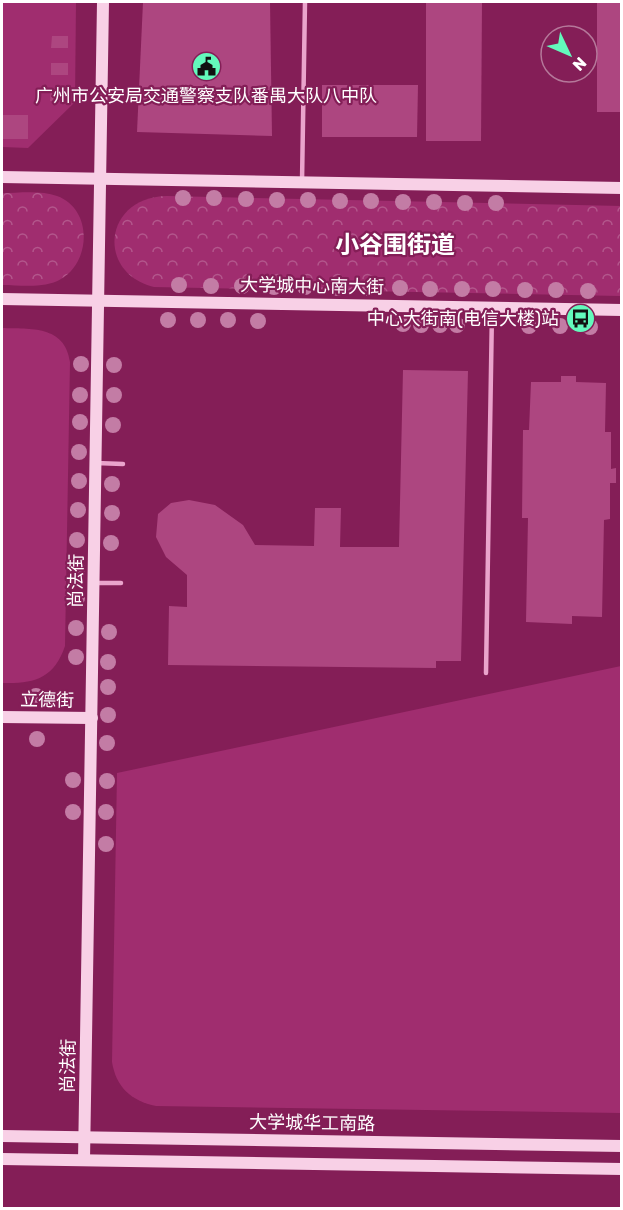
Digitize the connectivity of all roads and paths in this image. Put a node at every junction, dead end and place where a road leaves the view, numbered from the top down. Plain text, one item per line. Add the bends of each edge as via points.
1 (103, 2) edge
2 (305, 2) edge
3 (2, 177) edge
4 (100, 178) junction
5 (302, 182) junction
6 (621, 188) edge
7 (2, 299) edge
8 (98, 301) junction
9 (492, 308) junction
10 (621, 310) edge
11 (96, 463) junction
12 (123, 464) dead end
13 (94, 583) junction
14 (121, 583) dead end
15 (486, 673) dead end
16 (2, 717) edge
17 (92, 718) junction
18 (2, 1136) edge
19 (84, 1137) junction
20 (621, 1146) edge
21 (2, 1159) edge
22 (84, 1160) junction
23 (621, 1169) edge

1 - 4 main road, 尚法街
2 - 5 lane
3 - 4 main road
4 - 5 main road
4 - 8 main road, 尚法街
5 - 6 main road
7 - 8 main road, 大学城中心南大街
8 - 9 main road, 大学城中心南大街
8 - 11 main road, 尚法街
9 - 10 main road, 大学城中心南大街
9 - 15 lane
11 - 12 lane
11 - 13 main road, 尚法街
13 - 14 lane
13 - 17 main road, 尚法街
16 - 17 main road, 立德街
17 - 19 main road, 尚法街
18 - 19 main road, 大学城华工南路
19 - 20 main road, 大学城华工南路
19 - 22 main road, 尚法街
21 - 22 main road
22 - 23 main road

